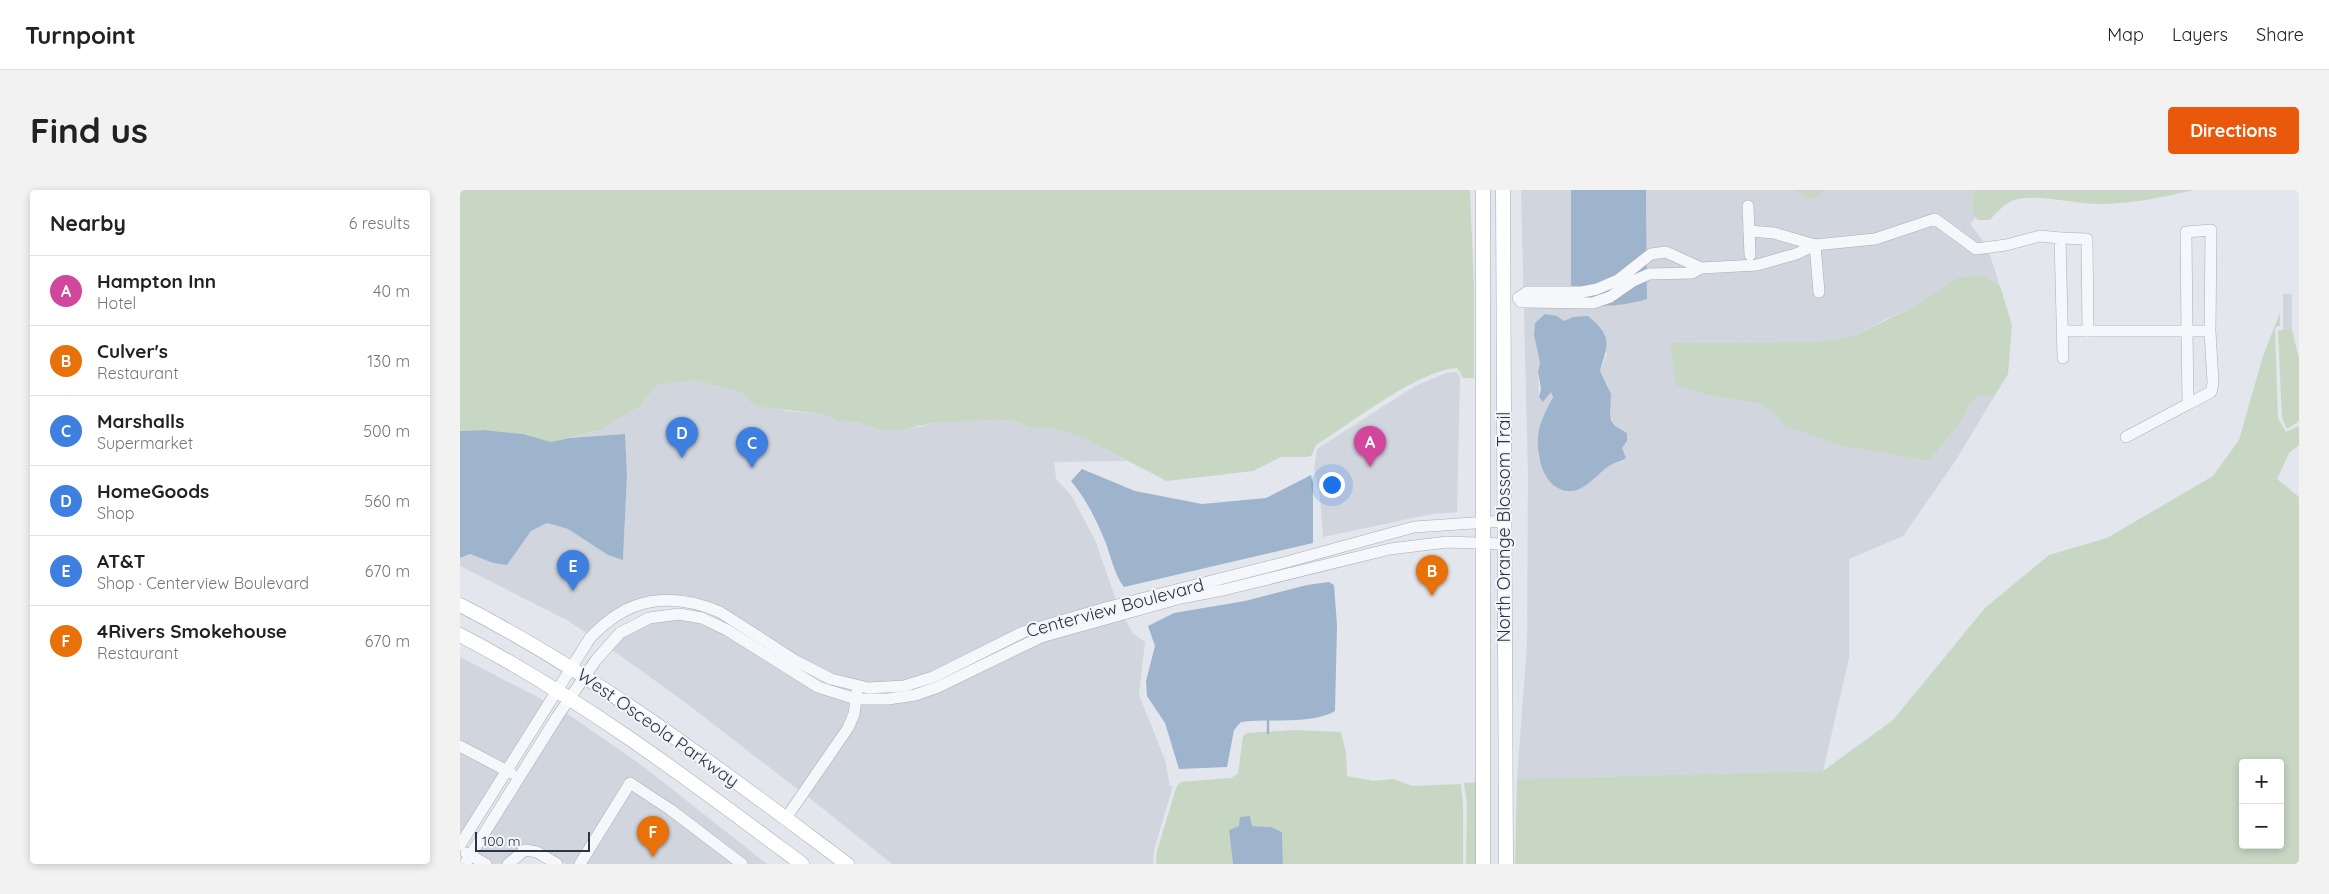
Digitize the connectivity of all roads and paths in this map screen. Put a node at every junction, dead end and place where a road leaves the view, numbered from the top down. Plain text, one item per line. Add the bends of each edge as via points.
1 (1483, 190) edge
2 (1503, 190) edge
3 (1748, 206) dead end
4 (1749, 231) junction
5 (2060, 238) junction
6 (1815, 245) junction
7 (1750, 255) dead end
8 (1673, 256) junction
9 (1483, 262) junction
10 (1639, 265) junction
11 (1701, 268) junction
12 (1670, 273) junction
13 (1645, 276) junction
14 (1504, 292) junction
15 (1819, 292) dead end
16 (2088, 331) junction
17 (2187, 331) junction
18 (2210, 331) junction
19 (2063, 332) junction
20 (2063, 358) dead end
21 (2188, 404) junction
22 (2126, 437) dead end
23 (1504, 521) junction
24 (1484, 523) junction
25 (1484, 543) junction
26 (1504, 544) junction
27 (1349, 552) junction
28 (681, 599) junction
29 (460, 605) edge
30 (679, 614) junction
31 (460, 635) edge
32 (1026, 637) junction
33 (571, 667) junction
34 (585, 676) junction
35 (858, 686) junction
36 (556, 690) junction
37 (569, 698) junction
38 (856, 699) junction
39 (460, 746) edge
40 (507, 770) junction
41 (520, 777) junction
42 (786, 818) junction
43 (460, 847) edge
44 (468, 860) edge
45 (512, 863) edge
46 (486, 864) edge
47 (557, 864) edge
48 (580, 864) edge
49 (742, 864) edge
50 (802, 864) edge
51 (847, 864) edge
52 (1483, 864) edge
53 (1506, 864) edge

1 - 9 main road, North Orange Blossom Trail
2 - 14 main road, North Orange Blossom Trail
3 - 4 street
4 - 6 street via 1774,233
4 - 7 street
5 - 6 street via 2040,236 1976,249 1935,219 1875,239
5 - 16 street via 2087,239
5 - 19 street
6 - 11 street via 1757,265
6 - 15 street
8 - 10 street via 1666,252 1651,254
8 - 11 street
8 - 12 street via 1675,267
9 - 14 main road via 1491,282
9 - 24 main road, North Orange Blossom Trail
10 - 13 street via 1638,270
10 - 13 street via 1597,290 1527,292 1518,298 1521,302 1593,303 1610,297
11 - 12 street via 1692,273
12 - 13 street
14 - 23 main road, North Orange Blossom Trail
16 - 17 street
16 - 19 street
17 - 18 street
17 - 18 street via 2186,232 2211,230
17 - 21 street
18 - 21 street via 2211,392
19 - 20 street
21 - 22 street
23 - 24 street, Centerview Boulevard
23 - 26 main road, North Orange Blossom Trail
24 - 25 main road, North Orange Blossom Trail
24 - 27 street, Centerview Boulevard via 1414,527
25 - 26 street, Centerview Boulevard
25 - 27 street, Centerview Boulevard via 1430,544
25 - 52 main road, North Orange Blossom Trail
26 - 53 main road, North Orange Blossom Trail
27 - 32 street, Centerview Boulevard via 1223,590 1181,598 1058,632
28 - 30 street
28 - 33 street, Centerview Boulevard via 650,601 621,612 600,626
28 - 35 street, Centerview Boulevard via 720,612 814,672
29 - 33 main road, West Osceola Parkway
30 - 34 street, Centerview Boulevard via 648,618 628,628 613,640
30 - 38 street, Centerview Boulevard via 714,623 818,687
31 - 36 main road, West Osceola Parkway
32 - 35 street, Centerview Boulevard via 920,682 886,688
32 - 38 street, Centerview Boulevard via 928,691 894,699
33 - 34 main road, West Osceola Parkway
33 - 36 street, Centerview Boulevard
34 - 37 street, Centerview Boulevard
34 - 42 main road, West Osceola Parkway
35 - 38 street
36 - 37 main road, West Osceola Parkway
36 - 40 street, Centerview Boulevard
37 - 41 street, Centerview Boulevard
37 - 50 main road, West Osceola Parkway via 665,762
38 - 42 street via 848,728
39 - 40 street
40 - 41 street
40 - 43 street, Centerview Boulevard
41 - 44 street, Centerview Boulevard
42 - 51 main road, West Osceola Parkway
43 - 44 street
44 - 46 street
45 - 47 street via 520,852 531,850
48 - 49 street via 630,784 671,810

